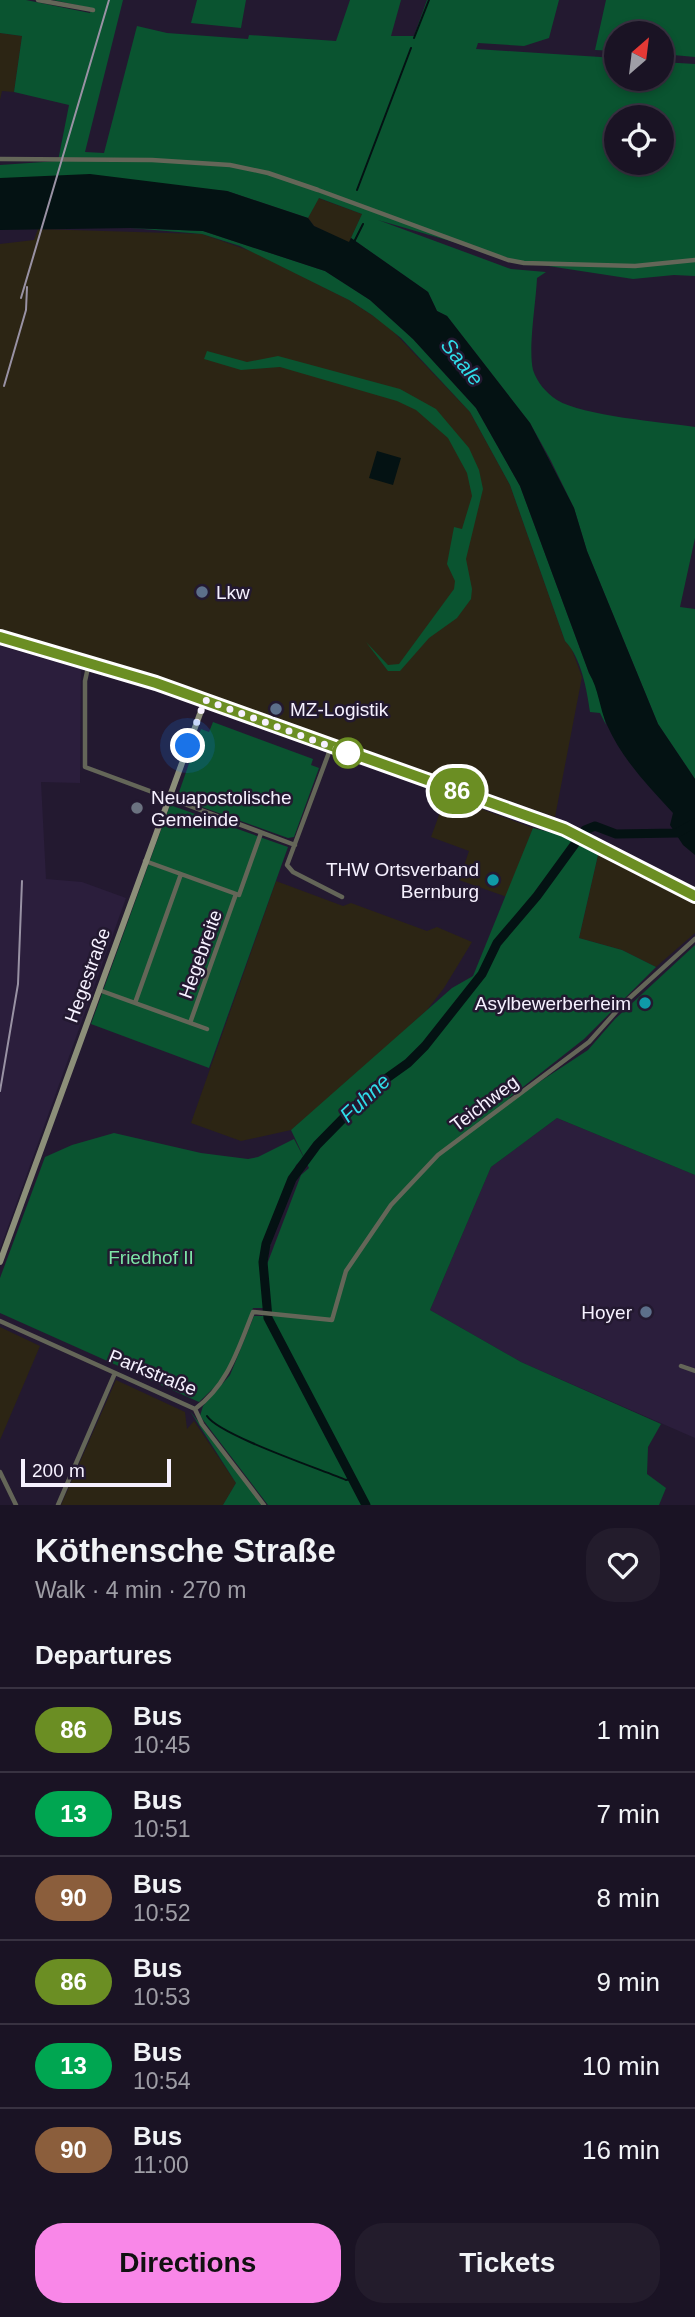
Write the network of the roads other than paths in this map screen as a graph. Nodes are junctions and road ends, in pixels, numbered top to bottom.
1 (38, 0) edge
2 (93, 10) dead end
3 (0, 159) edge
4 (695, 260) edge
5 (0, 637) edge
6 (89, 663) junction
7 (205, 700) junction
8 (331, 747) junction
9 (167, 799) junction
10 (261, 833) junction
11 (295, 845) junction
12 (145, 860) junction
13 (181, 874) junction
14 (236, 894) junction
15 (695, 896) edge
16 (342, 897) dead end
17 (695, 939) edge
18 (98, 989) junction
19 (135, 1003) junction
20 (190, 1023) junction
21 (206, 1029) dead end
22 (0, 1262) edge
23 (332, 1320) joint
24 (0, 1321) edge
25 (681, 1366) dead end
26 (695, 1371) edge
27 (115, 1373) junction
28 (195, 1409) junction
29 (0, 1472) edge
30 (16, 1505) edge
31 (58, 1505) edge
32 (264, 1505) edge

1 - 2 street
3 - 4 street
5 - 6 main road
6 - 7 main road
6 - 9 street
7 - 8 main road
7 - 9 main road, Hegestraße
8 - 11 street
8 - 15 main road
9 - 10 street
9 - 12 main road, Hegestraße
10 - 11 street
10 - 14 street, Hegebreite
11 - 16 street
12 - 13 street, Hegebreite
12 - 18 main road, Hegestraße
13 - 14 street, Hegebreite
13 - 19 street
14 - 20 street, Hegebreite
17 - 23 street, Teichweg
18 - 19 street, Hegebreite
18 - 22 main road, Hegestraße
19 - 20 street, Hegebreite
20 - 21 street, Hegebreite
23 - 28 street, Parkstraße
24 - 27 street, Parkstraße
25 - 26 street
27 - 28 street, Parkstraße
27 - 31 street
28 - 32 street
29 - 30 street

